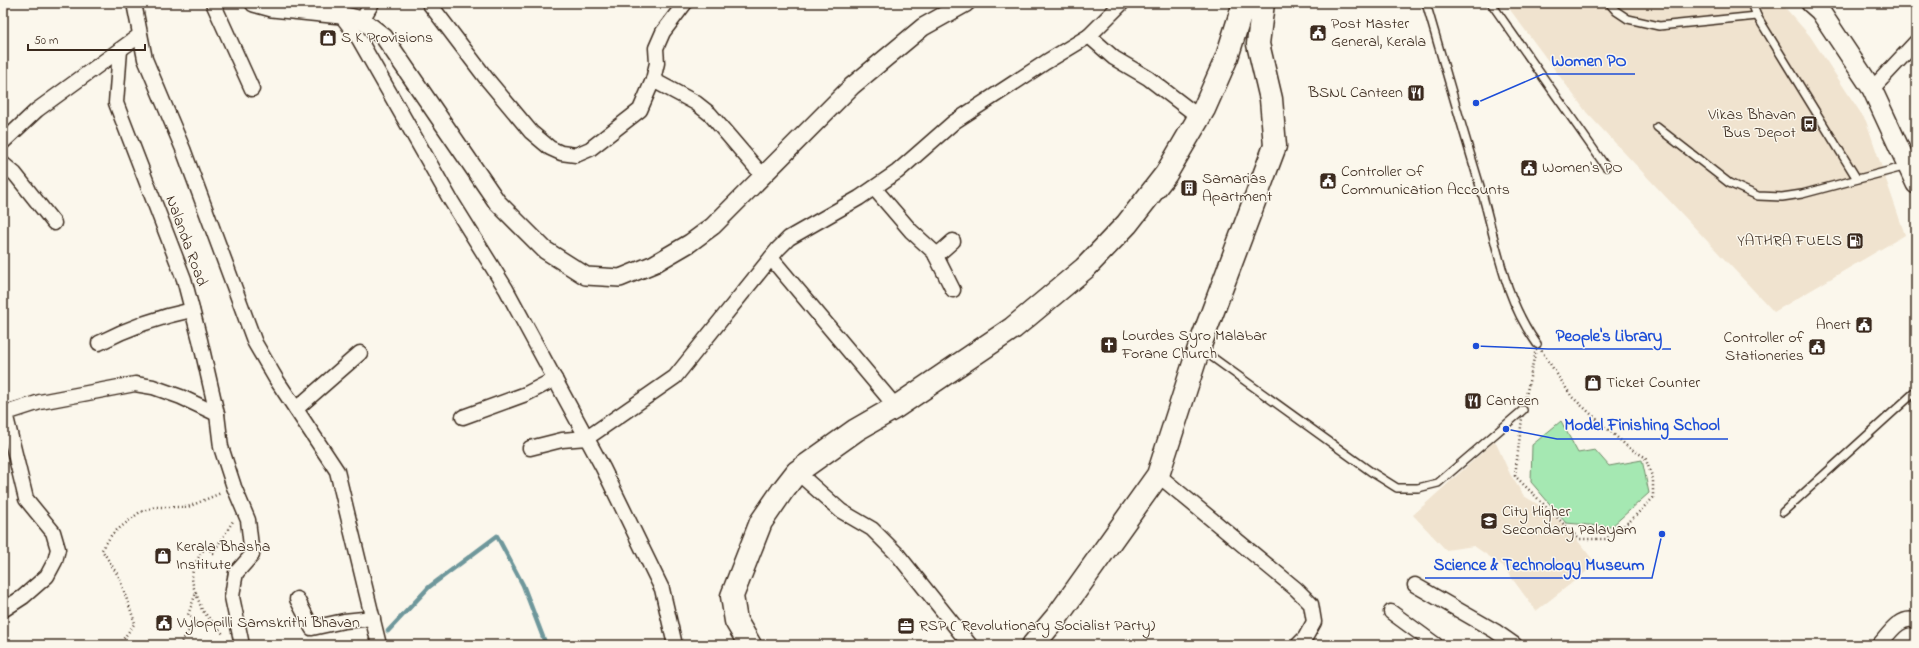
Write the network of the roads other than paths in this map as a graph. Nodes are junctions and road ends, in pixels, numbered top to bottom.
1 (134, 3) edge
2 (213, 3) edge
3 (254, 3) edge
4 (372, 3) edge
5 (429, 3) edge
6 (685, 3) edge
7 (966, 3) edge
8 (1122, 3) edge
9 (1244, 3) edge
10 (1263, 3) edge
11 (1426, 3) edge
12 (1491, 3) edge
13 (1609, 3) edge
14 (1752, 3) edge
15 (1810, 3) edge
16 (272, 6) edge
17 (341, 15) junction
18 (1757, 16) junction
19 (362, 20) junction
20 (140, 36) junction
21 (1089, 36) junction
22 (1916, 42) edge
23 (120, 50) junction
24 (653, 80) junction
25 (252, 89) dead end
26 (1872, 89) junction
27 (1199, 117) junction
28 (1657, 127) dead end
29 (3, 142) edge
30 (3, 164) edge
31 (1907, 166) junction
32 (1606, 167) dead end
33 (763, 176) junction
34 (1857, 179) junction
35 (1916, 184) edge
36 (874, 188) junction
37 (54, 222) dead end
38 (953, 241) dead end
39 (936, 256) junction
40 (771, 258) junction
41 (953, 290) dead end
42 (192, 310) junction
43 (99, 343) dead end
44 (1537, 344) road end
45 (1199, 348) junction
46 (360, 353) dead end
47 (555, 379) junction
48 (1916, 391) edge
49 (896, 407) junction
50 (296, 409) junction
51 (1523, 410) road end
52 (4, 414) edge
53 (217, 414) junction
54 (462, 416) dead end
55 (587, 438) junction
56 (530, 448) dead end
57 (798, 472) junction
58 (1158, 475) junction
59 (1783, 512) dead end
60 (1415, 585) dead end
61 (297, 599) dead end
62 (3, 610) edge
63 (1391, 612) dead end
64 (373, 618) junction
65 (1916, 621) edge
66 (1305, 643) edge
67 (242, 645) edge
68 (379, 645) edge
69 (674, 645) edge
70 (750, 645) edge
71 (970, 645) edge
72 (1033, 645) edge
73 (1436, 645) edge
74 (1515, 645) edge
75 (1879, 645) edge

1 - 20 street
2 - 25 street
3 - 16 street
4 - 19 street
5 - 24 street
6 - 24 street
7 - 33 street
8 - 21 street
9 - 27 main road
10 - 45 main road
11 - 44 lane
12 - 32 lane
13 - 18 lane
14 - 18 lane
15 - 26 main road
16 - 17 street
17 - 19 street
17 - 47 street
18 - 34 lane
19 - 33 street
20 - 23 street
20 - 50 street
21 - 27 street
21 - 36 street
22 - 26 street
23 - 29 street
23 - 42 street, Nalanda Road
24 - 33 street
26 - 31 main road
27 - 49 main road
28 - 34 lane
30 - 37 street
31 - 34 lane
31 - 35 main road
36 - 39 street
36 - 40 street
38 - 39 street
39 - 41 street
40 - 49 street
40 - 55 street
42 - 43 street
42 - 53 street, Nalanda Road
45 - 51 lane
45 - 58 main road
46 - 50 street
47 - 54 street
47 - 55 street
48 - 59 lane
49 - 57 main road
50 - 64 street
52 - 53 street
52 - 62 street
53 - 67 street, Nalanda Road
55 - 56 street
55 - 69 street
57 - 70 main road
57 - 71 street
58 - 66 street
58 - 72 main road
60 - 74 street
61 - 64 street
63 - 73 street
64 - 68 street
65 - 75 street

